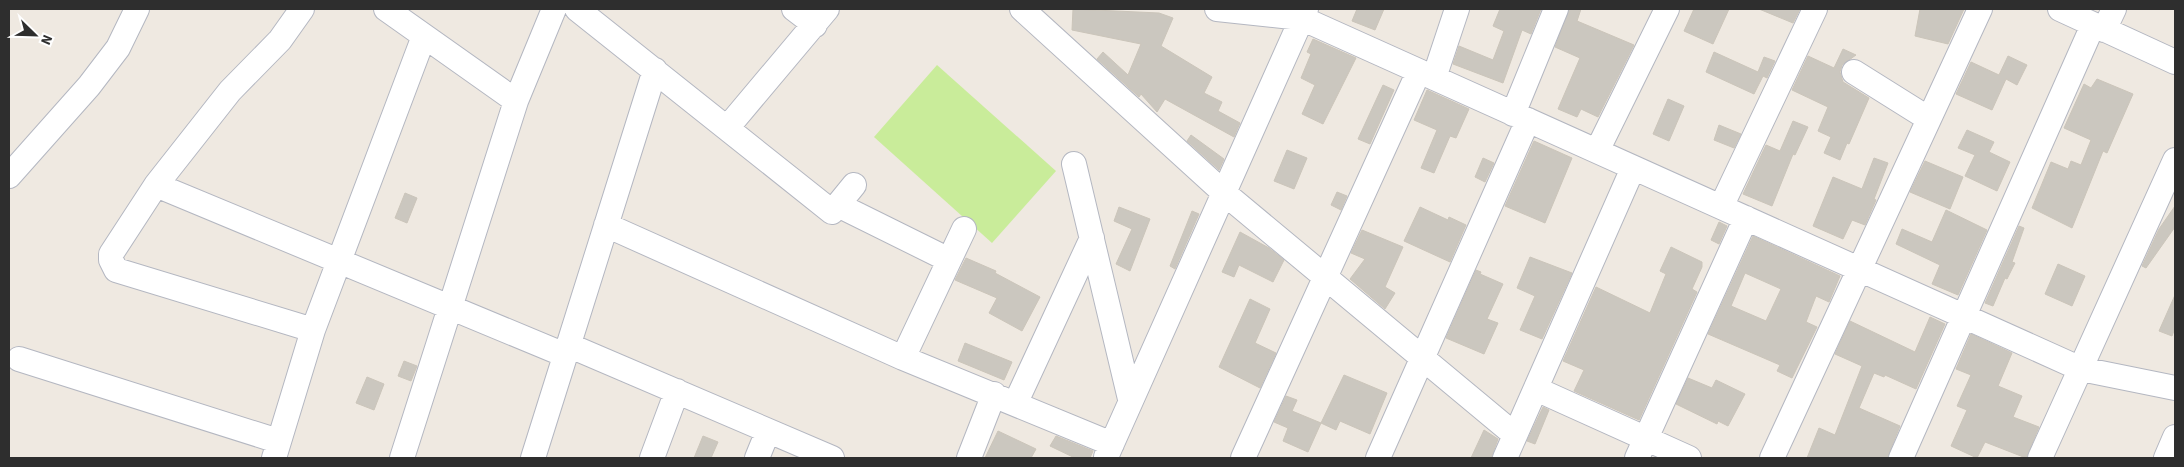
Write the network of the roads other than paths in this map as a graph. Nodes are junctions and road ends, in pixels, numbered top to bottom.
1 (137, 9) edge
2 (302, 9) edge
3 (386, 9) edge
4 (554, 9) edge
5 (576, 9) edge
6 (794, 9) edge
7 (1022, 9) edge
8 (1217, 9) edge
9 (1458, 9) edge
10 (1556, 9) edge
11 (1667, 9) edge
12 (1815, 9) edge
13 (1980, 9) edge
14 (2060, 9) edge
15 (2114, 9) edge
16 (1304, 14) edge
17 (821, 17) edge
18 (2098, 28) junction
19 (424, 36) junction
20 (2175, 62) edge
21 (654, 70) junction
22 (1854, 72) dead end
23 (1427, 75) junction
24 (516, 100) junction
25 (1521, 117) junction
26 (1929, 119) junction
27 (727, 128) junction
28 (1597, 151) junction
29 (2175, 160) edge
30 (1074, 164) dead end
31 (1633, 168) junction
32 (9, 176) edge
33 (156, 185) junction
34 (854, 185) dead end
35 (1223, 192) junction
36 (838, 205) junction
37 (1720, 207) junction
38 (1746, 218) junction
39 (606, 225) junction
40 (964, 229) dead end
41 (1092, 238) junction
42 (340, 260) junction
43 (950, 260) junction
44 (1860, 270) junction
45 (1326, 277) junction
46 (451, 306) junction
47 (1964, 316) junction
48 (313, 330) junction
49 (567, 350) junction
50 (1422, 357) junction
51 (903, 358) junction
52 (19, 359) dead end
53 (2081, 369) junction
54 (2175, 388) edge
55 (1536, 389) junction
56 (677, 391) junction
57 (994, 394) junction
58 (1130, 398) junction
59 (1016, 402) junction
60 (768, 431) junction
61 (1515, 435) junction
62 (2175, 437) edge
63 (1641, 448) edge
64 (276, 450) edge
65 (1109, 451) edge
66 (402, 458) edge
67 (533, 458) edge
68 (652, 458) edge
69 (756, 458) edge
70 (832, 458) edge
71 (969, 458) edge
72 (1243, 458) edge
73 (1378, 458) edge
74 (1505, 458) edge
75 (1689, 458) edge
76 (1772, 458) edge
77 (1901, 458) edge
78 (2040, 458) edge
79 (2166, 458) edge

1 - 32 street
2 - 33 street
3 - 19 street
4 - 24 street
5 - 21 street
6 - 17 street
7 - 35 street
8 - 16 street
9 - 23 street
10 - 25 street
11 - 28 street
12 - 37 street
13 - 26 street
14 - 18 street
15 - 18 street
16 - 23 street
16 - 35 street
17 - 27 street
18 - 20 street
18 - 47 street
19 - 24 street
19 - 42 street
21 - 27 street
21 - 39 street
22 - 26 street
23 - 25 street
23 - 45 street
24 - 46 street
25 - 28 street
25 - 50 street
26 - 44 street
27 - 36 street
28 - 31 street
29 - 53 street
30 - 41 street
31 - 37 street
31 - 55 street
33 - 42 street
33 - 48 street
34 - 36 street
35 - 45 street
35 - 58 street
36 - 43 street
37 - 38 street
38 - 44 street
38 - 63 street
39 - 49 street
39 - 51 street
40 - 43 street
41 - 58 street
41 - 59 street
42 - 46 street
42 - 48 street
43 - 51 street
44 - 47 street
44 - 76 street
45 - 50 street
45 - 72 street
46 - 49 street
46 - 66 street
47 - 53 street
47 - 77 street
48 - 64 street
49 - 56 street
49 - 67 street
50 - 61 street
50 - 73 street
51 - 57 street
52 - 64 street
53 - 54 street
53 - 78 street
55 - 61 street
55 - 63 street
56 - 60 street
56 - 68 street
57 - 59 street
57 - 71 street
58 - 65 street
59 - 65 street
60 - 69 street
60 - 70 street
61 - 74 street
62 - 79 street
63 - 75 street

